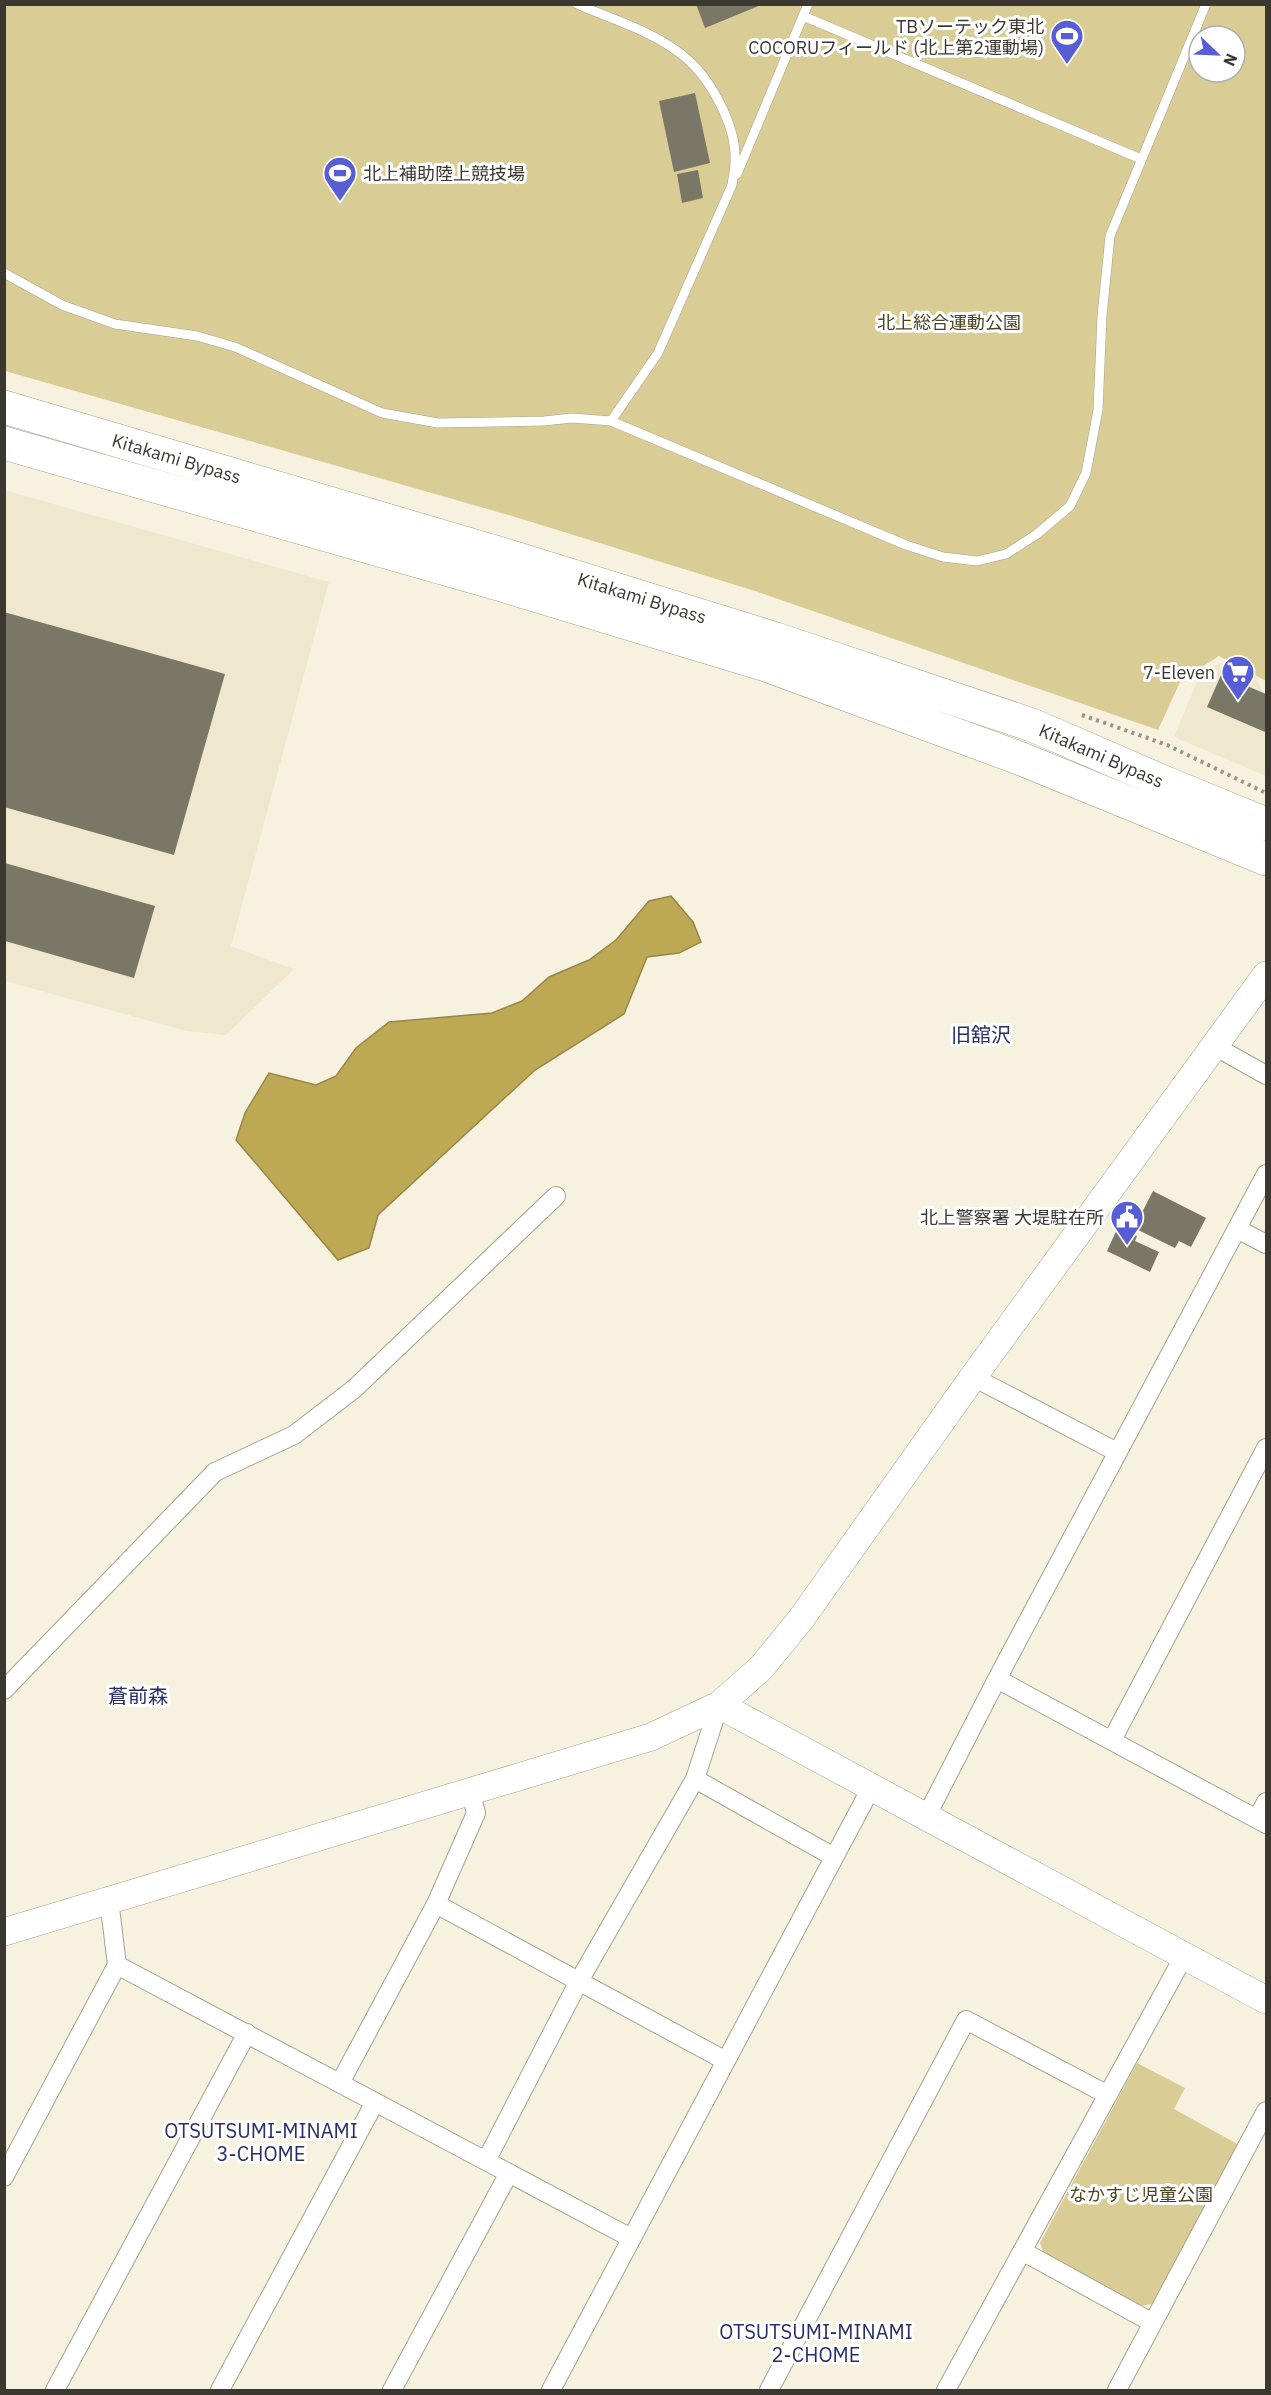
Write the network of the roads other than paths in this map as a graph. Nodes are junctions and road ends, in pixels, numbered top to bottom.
1 (577, 4) edge
2 (808, 4) edge
3 (1206, 4) edge
4 (803, 16) junction
5 (1141, 159) junction
6 (732, 185) junction
7 (4, 273) edge
8 (4, 407) edge
9 (611, 422) junction
10 (4, 443) edge
11 (1266, 824) edge
12 (1266, 859) edge
13 (1266, 975) edge
14 (1216, 1047) junction
15 (1266, 1075) edge
16 (1266, 1174) edge
17 (556, 1196) dead end
18 (1237, 1229) junction
19 (1266, 1244) edge
20 (973, 1377) junction
21 (1266, 1448) edge
22 (1117, 1452) junction
23 (997, 1678) junction
24 (4, 1690) edge
25 (719, 1706) junction
26 (1112, 1740) junction
27 (694, 1779) junction
28 (871, 1788) junction
29 (470, 1791) junction
30 (1266, 1802) edge
31 (926, 1817) junction
32 (1262, 1822) edge
33 (834, 1857) junction
34 (109, 1900) junction
35 (436, 1904) junction
36 (4, 1932) edge
37 (1184, 1956) junction
38 (117, 1965) junction
39 (579, 1982) junction
40 (1266, 2000) edge
41 (247, 2033) junction
42 (726, 2061) junction
43 (340, 2083) junction
44 (1108, 2095) junction
45 (375, 2102) junction
46 (1266, 2111) edge
47 (486, 2161) junction
48 (509, 2173) junction
49 (4, 2177) edge
50 (631, 2238) junction
51 (1022, 2251) junction
52 (1154, 2323) junction
53 (55, 2391) edge
54 (220, 2391) edge
55 (392, 2391) edge
56 (551, 2391) edge
57 (769, 2391) edge
58 (946, 2391) edge
59 (1117, 2391) edge

1 - 6 lane
2 - 4 lane
3 - 5 lane
4 - 5 lane
4 - 6 lane
5 - 9 lane
6 - 9 lane
7 - 9 lane
8 - 11 highway, Kitakami Bypass
10 - 12 highway, Kitakami Bypass
13 - 14 street
14 - 15 street
14 - 20 street
16 - 18 street
17 - 24 street
18 - 19 street
18 - 22 street
20 - 22 street
20 - 25 street
21 - 26 street
22 - 23 street
23 - 26 street
23 - 31 street
25 - 27 street
25 - 28 street
25 - 29 street
26 - 32 street
27 - 33 street
27 - 39 street
28 - 31 street
28 - 33 street
29 - 34 street
29 - 35 street
30 - 32 street
31 - 37 street
33 - 42 street
34 - 36 street
34 - 38 street
35 - 39 street
35 - 43 street
37 - 40 street
37 - 44 street
38 - 41 street
38 - 49 street
39 - 42 street
39 - 47 street
41 - 43 street
41 - 53 street
42 - 50 street
43 - 45 street
44 - 51 street
44 - 57 street
45 - 47 street
45 - 54 street
46 - 52 street
47 - 48 street
48 - 50 street
48 - 55 street
50 - 56 street
51 - 52 street
51 - 58 street
52 - 59 street

